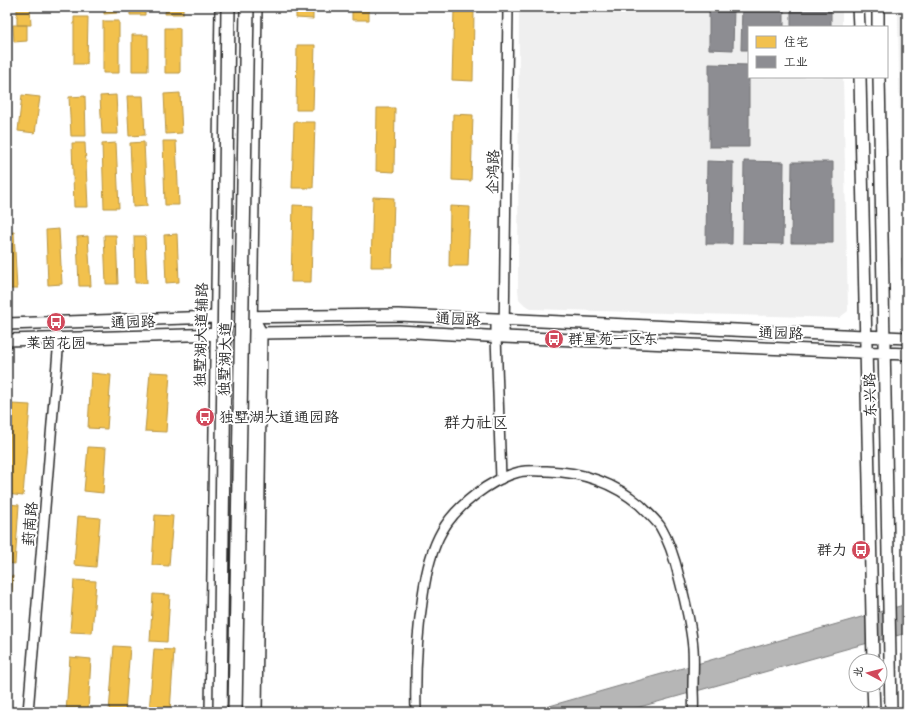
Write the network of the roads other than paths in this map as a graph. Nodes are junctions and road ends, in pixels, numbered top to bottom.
1 (221, 7) edge
2 (228, 7) edge
3 (247, 7) edge
4 (256, 7) edge
5 (508, 7) edge
6 (858, 7) edge
7 (878, 7) edge
8 (859, 26) edge
9 (878, 26) edge
10 (860, 78) edge
11 (879, 78) edge
12 (251, 316) junction
13 (216, 317) junction
14 (236, 317) junction
15 (500, 319) junction
16 (7, 324) edge
17 (255, 333) junction
18 (216, 334) junction
19 (236, 334) junction
20 (500, 336) junction
21 (866, 336) junction
22 (884, 337) junction
23 (907, 338) edge
24 (59, 339) junction
25 (7, 340) edge
26 (866, 351) junction
27 (884, 353) junction
28 (907, 354) edge
29 (249, 469) junction
30 (501, 479) junction
31 (258, 492) junction
32 (249, 516) junction
33 (872, 653) edge
34 (873, 693) edge
35 (28, 712) edge
36 (211, 712) edge
37 (220, 712) edge
38 (235, 712) edge
39 (247, 712) edge
40 (255, 712) edge
41 (416, 712) edge
42 (693, 712) edge
43 (874, 712) edge
44 (891, 712) edge

1 - 13 main road, 独墅湖大道辅路
2 - 37 highway, 独墅湖大道, bridge
3 - 38 highway, 独墅湖大道, bridge
4 - 12 main road
5 - 15 street, 企鸿路
6 - 8 main road
7 - 9 main road
10 - 21 main road, 东兴路
11 - 22 main road, 东兴路
12 - 14 main road, 通园路
12 - 15 main road, 通园路
12 - 17 highway
13 - 14 main road, 通园路
13 - 16 main road, 通园路
13 - 18 main road, 独墅湖大道辅路
14 - 19 main road
15 - 20 street, 企鸿路
15 - 21 main road, 通园路
17 - 19 main road, 通园路
17 - 20 main road, 通园路
17 - 29 main road
17 - 31 highway
18 - 19 main road, 通园路
18 - 24 main road, 通园路
18 - 36 main road, 独墅湖大道辅路
19 - 32 main road
20 - 26 main road, 通园路
20 - 30 street, 企鸿路
21 - 22 main road, 通园路
21 - 26 main road, 东兴路
22 - 23 main road, 通园路
22 - 27 main road, 东兴路
24 - 25 main road, 通园路
24 - 35 street, 葑南路
26 - 27 main road, 通园路
26 - 33 main road, 东兴路
27 - 28 main road, 通园路
27 - 44 main road, 东兴路
29 - 31 highway
29 - 32 main road
30 - 41 street
30 - 42 street
31 - 40 highway
32 - 39 main road
34 - 43 main road

